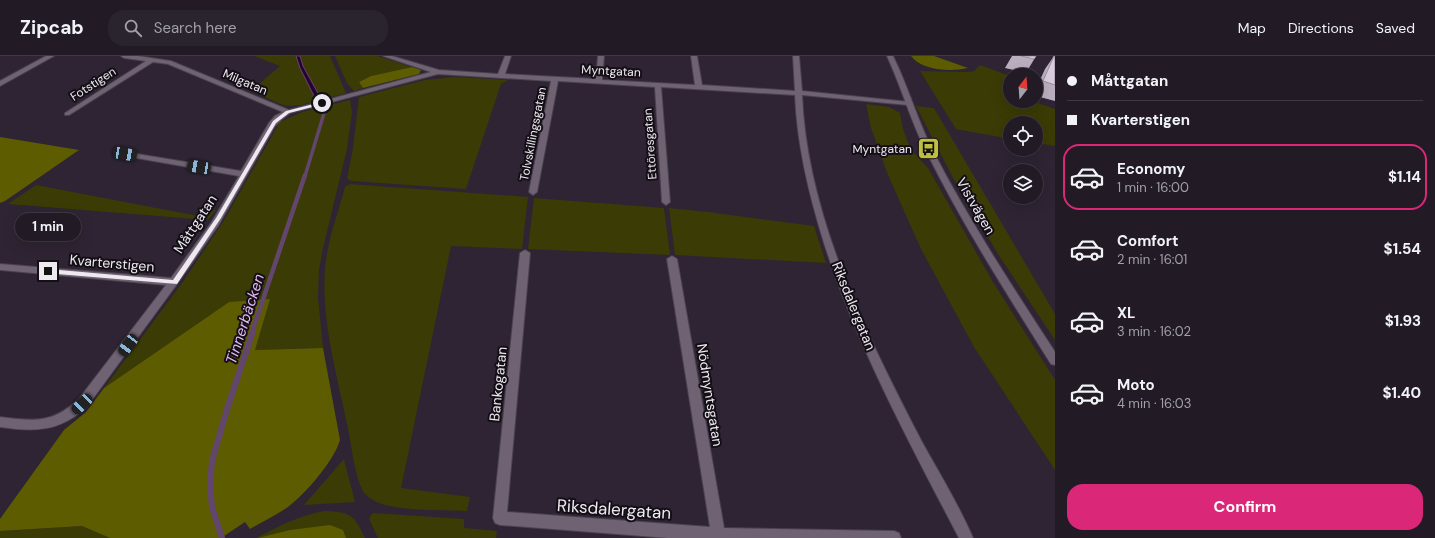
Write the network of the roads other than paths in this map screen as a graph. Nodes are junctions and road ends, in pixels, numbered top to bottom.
1 (51, 56) edge
2 (124, 56) edge
3 (386, 56) edge
4 (414, 56) edge
5 (508, 56) edge
6 (601, 56) edge
7 (694, 56) edge
8 (796, 56) edge
9 (890, 56) edge
10 (152, 60) junction
11 (409, 63) junction
12 (438, 72) junction
13 (501, 76) junction
14 (555, 79) junction
15 (599, 81) junction
16 (0, 84) edge
17 (658, 85) junction
18 (699, 87) junction
19 (799, 93) junction
20 (908, 102) junction
21 (288, 112) junction
22 (67, 114) dead end
23 (125, 154) dead end
24 (243, 174) junction
25 (533, 192) dead end
26 (666, 202) dead end
27 (525, 253) dead end
28 (672, 259) dead end
29 (0, 267) edge
30 (174, 282) junction
31 (1055, 361) edge
32 (0, 422) edge
33 (500, 518) joint
34 (718, 535) junction
35 (894, 538) edge
36 (966, 538) edge

1 - 16 street
2 - 10 street, Milgatan
3 - 11 street, Myntgatan
4 - 11 street
5 - 13 street
6 - 15 street
7 - 18 street
8 - 19 street, Riksdalergatan
9 - 20 street, Vistvägen
10 - 21 street, Milgatan
10 - 22 street, Fotstigen
11 - 12 street, Myntgatan
12 - 13 street, Myntgatan
12 - 21 street, Måttgatan
13 - 14 street, Myntgatan
14 - 15 street, Myntgatan
14 - 25 street, Tolvskillingsgatan
15 - 17 street, Myntgatan
17 - 18 street, Myntgatan
17 - 26 street, Ettöresgatan
18 - 19 street, Myntgatan
19 - 20 street, Myntgatan
19 - 36 street, Riksdalergatan
20 - 31 street, Vistvägen
21 - 24 street, Måttgatan
23 - 24 street
24 - 30 street, Måttgatan
27 - 33 street, Bankogatan
28 - 34 street, Nödmyntsgatan
29 - 30 street, Kvarterstigen
30 - 32 street, Måttgatan
33 - 34 street, Riksdalergatan
34 - 35 street, Riksdalergatan

